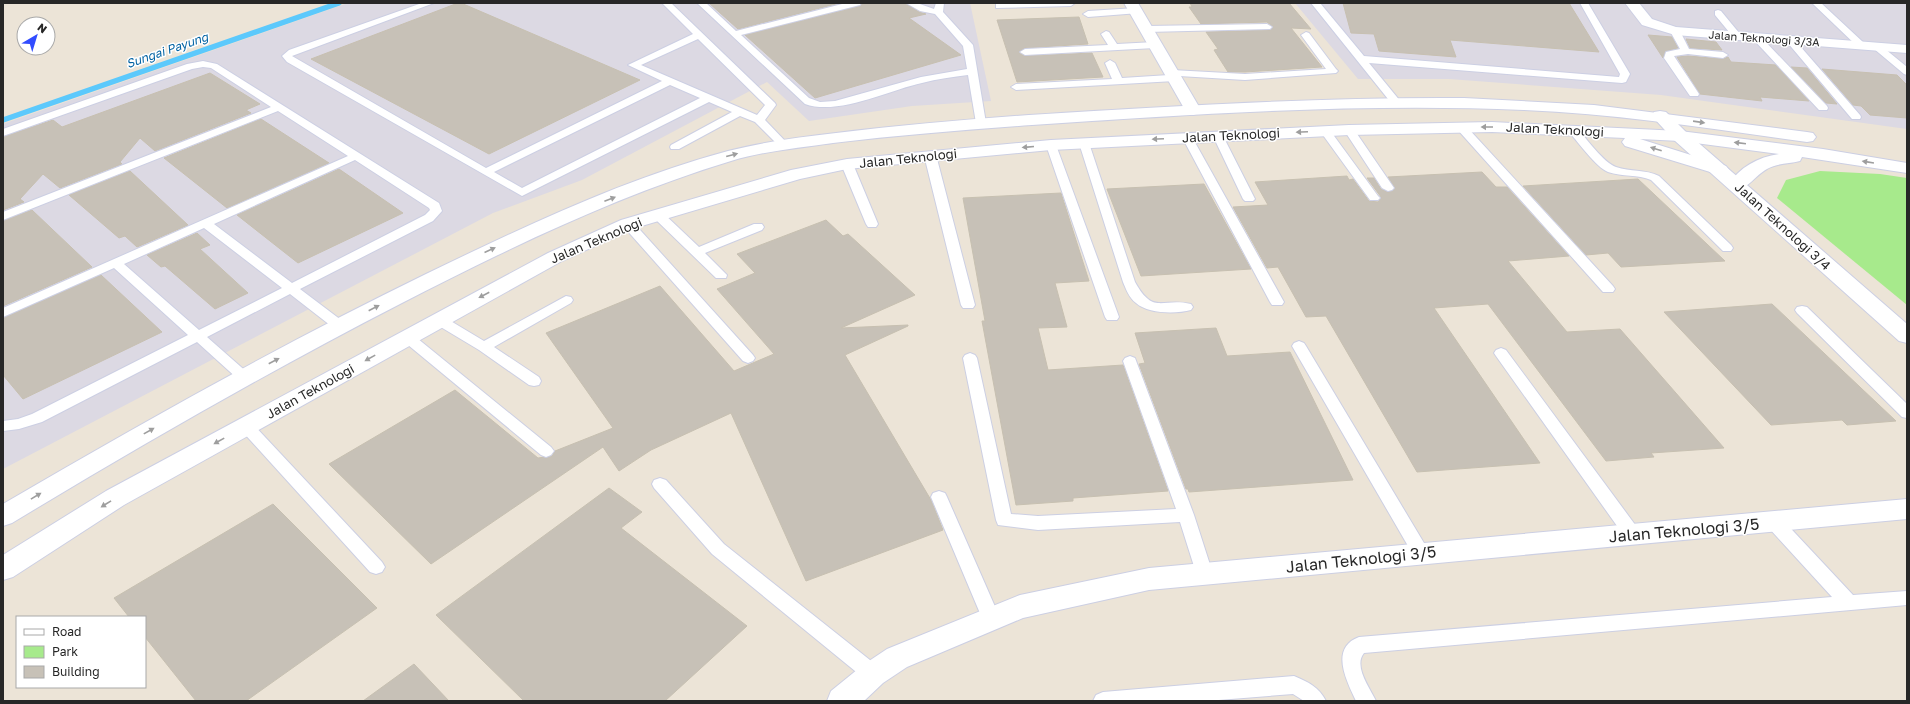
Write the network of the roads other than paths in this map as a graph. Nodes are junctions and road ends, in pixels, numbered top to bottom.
1 (430, 3) edge
2 (666, 3) edge
3 (701, 3) edge
4 (857, 3) edge
5 (910, 3) edge
6 (1071, 3) edge
7 (1315, 3) edge
8 (1584, 3) edge
9 (1632, 3) edge
10 (1816, 3) edge
11 (999, 6) dead end
12 (1134, 7) edge
13 (939, 8) edge
14 (1718, 13) dead end
15 (1088, 14) dead end
16 (1267, 27) dead end
17 (1146, 29) junction
18 (1675, 31) junction
19 (735, 34) junction
20 (1106, 34) dead end
21 (699, 35) junction
22 (1306, 35) dead end
23 (1737, 36) junction
24 (1756, 37) junction
25 (1790, 40) junction
26 (1155, 45) junction
27 (1861, 45) junction
28 (1876, 46) junction
29 (1114, 47) junction
30 (1907, 49) edge
31 (1025, 52) dead end
32 (1686, 52) junction
33 (1723, 55) dead end
34 (1360, 59) junction
35 (1110, 63) dead end
36 (972, 71) junction
37 (1907, 72) edge
38 (1173, 75) junction
39 (670, 81) junction
40 (1118, 82) junction
41 (1016, 87) dead end
42 (1694, 94) dead end
43 (708, 98) junction
44 (1396, 102) junction
45 (279, 107) junction
46 (1823, 108) dead end
47 (1193, 110) junction
48 (740, 112) junction
49 (1660, 116) junction
50 (1856, 117) dead end
51 (759, 120) junction
52 (981, 123) junction
53 (1461, 127) junction
54 (1349, 130) junction
55 (1577, 130) junction
56 (1325, 131) junction
57 (3, 133) edge
58 (1218, 136) junction
59 (1680, 136) junction
60 (1187, 137) junction
61 (1084, 143) junction
62 (1051, 144) junction
63 (784, 145) junction
64 (675, 147) dead end
65 (1907, 153) edge
66 (1823, 154) junction
67 (930, 155) junction
68 (356, 156) junction
69 (847, 164) junction
70 (1907, 168) edge
71 (1720, 170) junction
72 (486, 172) junction
73 (1737, 185) junction
74 (1388, 188) dead end
75 (1374, 198) dead end
76 (1249, 199) dead end
77 (658, 215) junction
78 (3, 216) edge
79 (205, 223) junction
80 (628, 224) junction
81 (872, 224) dead end
82 (758, 227) dead end
83 (1727, 248) dead end
84 (697, 252) junction
85 (116, 263) junction
86 (721, 275) dead end
87 (291, 288) junction
88 (1608, 289) dead end
89 (566, 300) dead end
90 (1277, 302) dead end
91 (968, 305) dead end
92 (1186, 307) dead end
93 (1802, 310) dead end
94 (3, 314) edge
95 (1112, 317) dead end
96 (439, 320) junction
97 (340, 326) junction
98 (198, 336) junction
99 (1907, 336) edge
100 (407, 337) junction
101 (1299, 346) dead end
102 (484, 347) junction
103 (1501, 353) dead end
104 (748, 358) dead end
105 (970, 358) dead end
106 (1130, 361) dead end
107 (244, 377) junction
108 (534, 381) dead end
109 (1907, 413) edge
110 (3, 426) edge
111 (246, 426) junction
112 (546, 451) dead end
113 (660, 484) dead end
114 (939, 497) dead end
115 (1907, 509) edge
116 (1186, 515) junction
117 (3, 516) edge
118 (1774, 522) junction
119 (1633, 535) junction
120 (1421, 553) junction
121 (376, 567) dead end
122 (3, 569) edge
123 (1204, 574) junction
124 (1907, 598) edge
125 (1850, 604) junction
126 (991, 618) junction
127 (873, 674) junction
128 (842, 701) edge
129 (1103, 701) edge
130 (1316, 701) edge
131 (1366, 701) edge

1 - 72 lane
2 - 21 lane
3 - 19 lane
4 - 19 lane
5 - 13 lane
6 - 11 lane
7 - 34 lane
8 - 34 lane
9 - 18 street, Jalan Teknologi 3/3A
10 - 27 lane
12 - 15 lane
12 - 17 street
13 - 36 lane
14 - 23 lane
16 - 17 lane
17 - 26 street
18 - 23 street, Jalan Teknologi 3/3A
18 - 32 lane
19 - 36 lane
20 - 29 lane
21 - 39 lane
21 - 51 lane
22 - 38 lane
23 - 24 street, Jalan Teknologi 3/3A
24 - 25 street, Jalan Teknologi 3/3A
24 - 46 lane
25 - 27 street, Jalan Teknologi 3/3A
25 - 50 lane
26 - 29 lane
26 - 38 street
27 - 28 street, Jalan Teknologi 3/3A
28 - 30 street, Jalan Teknologi 3/3A
28 - 37 lane
29 - 31 lane
32 - 33 lane
32 - 42 lane
34 - 44 lane
35 - 40 lane
36 - 52 lane
38 - 40 lane
38 - 47 street
39 - 43 lane
39 - 72 lane
40 - 41 lane
43 - 48 lane
43 - 72 lane
44 - 47 street, Jalan Teknologi
44 - 49 street, Jalan Teknologi
45 - 57 lane
45 - 68 lane
45 - 78 lane
47 - 52 street, Jalan Teknologi
48 - 51 lane
48 - 64 lane
49 - 59 street, Jalan Teknologi 3/4
49 -> 65 street, Jalan Teknologi
51 - 63 lane
52 - 63 street, Jalan Teknologi
53 - 54 street, Jalan Teknologi
55 -> 53 street, Jalan Teknologi
53 - 88 lane
54 - 56 street, Jalan Teknologi
54 - 74 lane
55 - 59 street, Jalan Teknologi
71 -> 55 street
55 - 83 lane
56 -> 58 street, Jalan Teknologi
56 - 75 lane
58 - 60 street, Jalan Teknologi
58 - 76 lane
66 -> 59 street, Jalan Teknologi
59 - 71 street, Jalan Teknologi 3/4
60 -> 61 street, Jalan Teknologi
60 - 90 lane
61 - 62 street, Jalan Teknologi
61 - 92 lane
62 -> 67 street, Jalan Teknologi
62 - 95 lane
97 -> 63 street, Jalan Teknologi
70 -> 66 street, Jalan Teknologi
66 - 73 street
67 - 69 street, Jalan Teknologi
67 - 91 lane
68 - 79 lane
68 - 87 lane
69 - 77 street, Jalan Teknologi
69 - 81 lane
71 - 73 street, Jalan Teknologi 3/4
73 - 99 street, Jalan Teknologi 3/4
77 - 80 street, Jalan Teknologi
77 - 84 lane
79 - 85 lane
79 - 87 lane
80 -> 96 street, Jalan Teknologi
80 - 104 lane
82 - 84 lane
84 - 86 lane
85 - 94 lane
85 - 98 lane
87 - 97 lane
87 - 98 lane
89 - 102 lane
93 - 109 lane
96 - 100 street, Jalan Teknologi
96 - 102 lane
107 -> 97 street, Jalan Teknologi
98 - 107 lane
98 - 110 lane
100 -> 111 street, Jalan Teknologi
100 - 112 lane
101 - 120 lane
102 - 108 lane
103 - 119 lane
105 - 116 lane
106 - 116 lane
117 -> 107 street, Jalan Teknologi
111 - 121 lane
111 -> 122 street, Jalan Teknologi
113 - 127 lane
114 - 126 lane
115 - 118 street, Jalan Teknologi 3/5
116 - 123 lane
118 - 119 street, Jalan Teknologi 3/5
118 - 125 lane
119 - 120 street, Jalan Teknologi 3/5
120 - 123 street, Jalan Teknologi 3/5
123 - 126 street, Jalan Teknologi 3/5
124 - 125 lane
125 - 131 lane
126 - 127 street, Jalan Teknologi 3/5
127 - 128 street, Jalan Teknologi 3/5
129 - 130 lane

